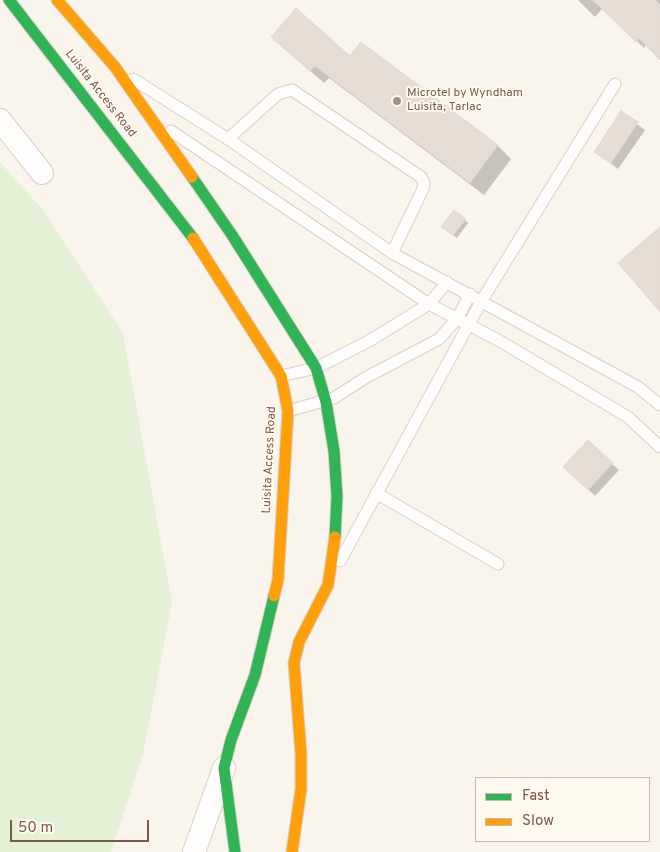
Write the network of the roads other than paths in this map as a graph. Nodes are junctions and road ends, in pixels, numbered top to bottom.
1 (8, 0) edge
2 (57, 0) edge
3 (115, 67) junction
4 (615, 84) dead end
5 (151, 118) junction
6 (0, 120) edge
7 (228, 139) junction
8 (42, 174) dead end
9 (392, 252) junction
10 (447, 282) junction
11 (470, 294) junction
12 (482, 300) junction
13 (429, 304) junction
14 (457, 319) junction
15 (470, 326) junction
16 (316, 368) junction
17 (281, 376) junction
18 (326, 402) junction
19 (660, 405) edge
20 (288, 411) junction
21 (660, 447) edge
22 (376, 493) junction
23 (498, 564) dead end
24 (328, 585) junction
25 (224, 768) junction
26 (194, 852) edge
27 (235, 852) edge
28 (292, 852) edge

1 - 17 main road, Luisita Access Road
2 - 3 main road, Luisita Access Road
3 - 5 main road, Luisita Access Road
3 - 7 lane
4 - 12 lane
5 - 13 lane
5 - 16 main road, Luisita Access Road
6 - 8 street
7 - 9 lane
7 - 9 lane
9 - 10 lane
10 - 11 lane
10 - 13 lane
11 - 12 lane
11 - 14 lane
12 - 15 lane
12 - 19 lane
13 - 14 lane
13 - 16 lane
14 - 15 lane
14 - 18 lane
15 - 21 lane
15 - 22 lane
16 - 17 lane
16 - 18 main road, Luisita Access Road
17 - 20 main road, Luisita Access Road
18 - 20 lane
18 - 24 main road, Luisita Access Road
20 - 25 main road, Luisita Access Road
22 - 23 lane
22 - 24 lane
24 - 28 main road, Luisita Access Road
25 - 26 street
25 - 27 main road, Luisita Access Road

